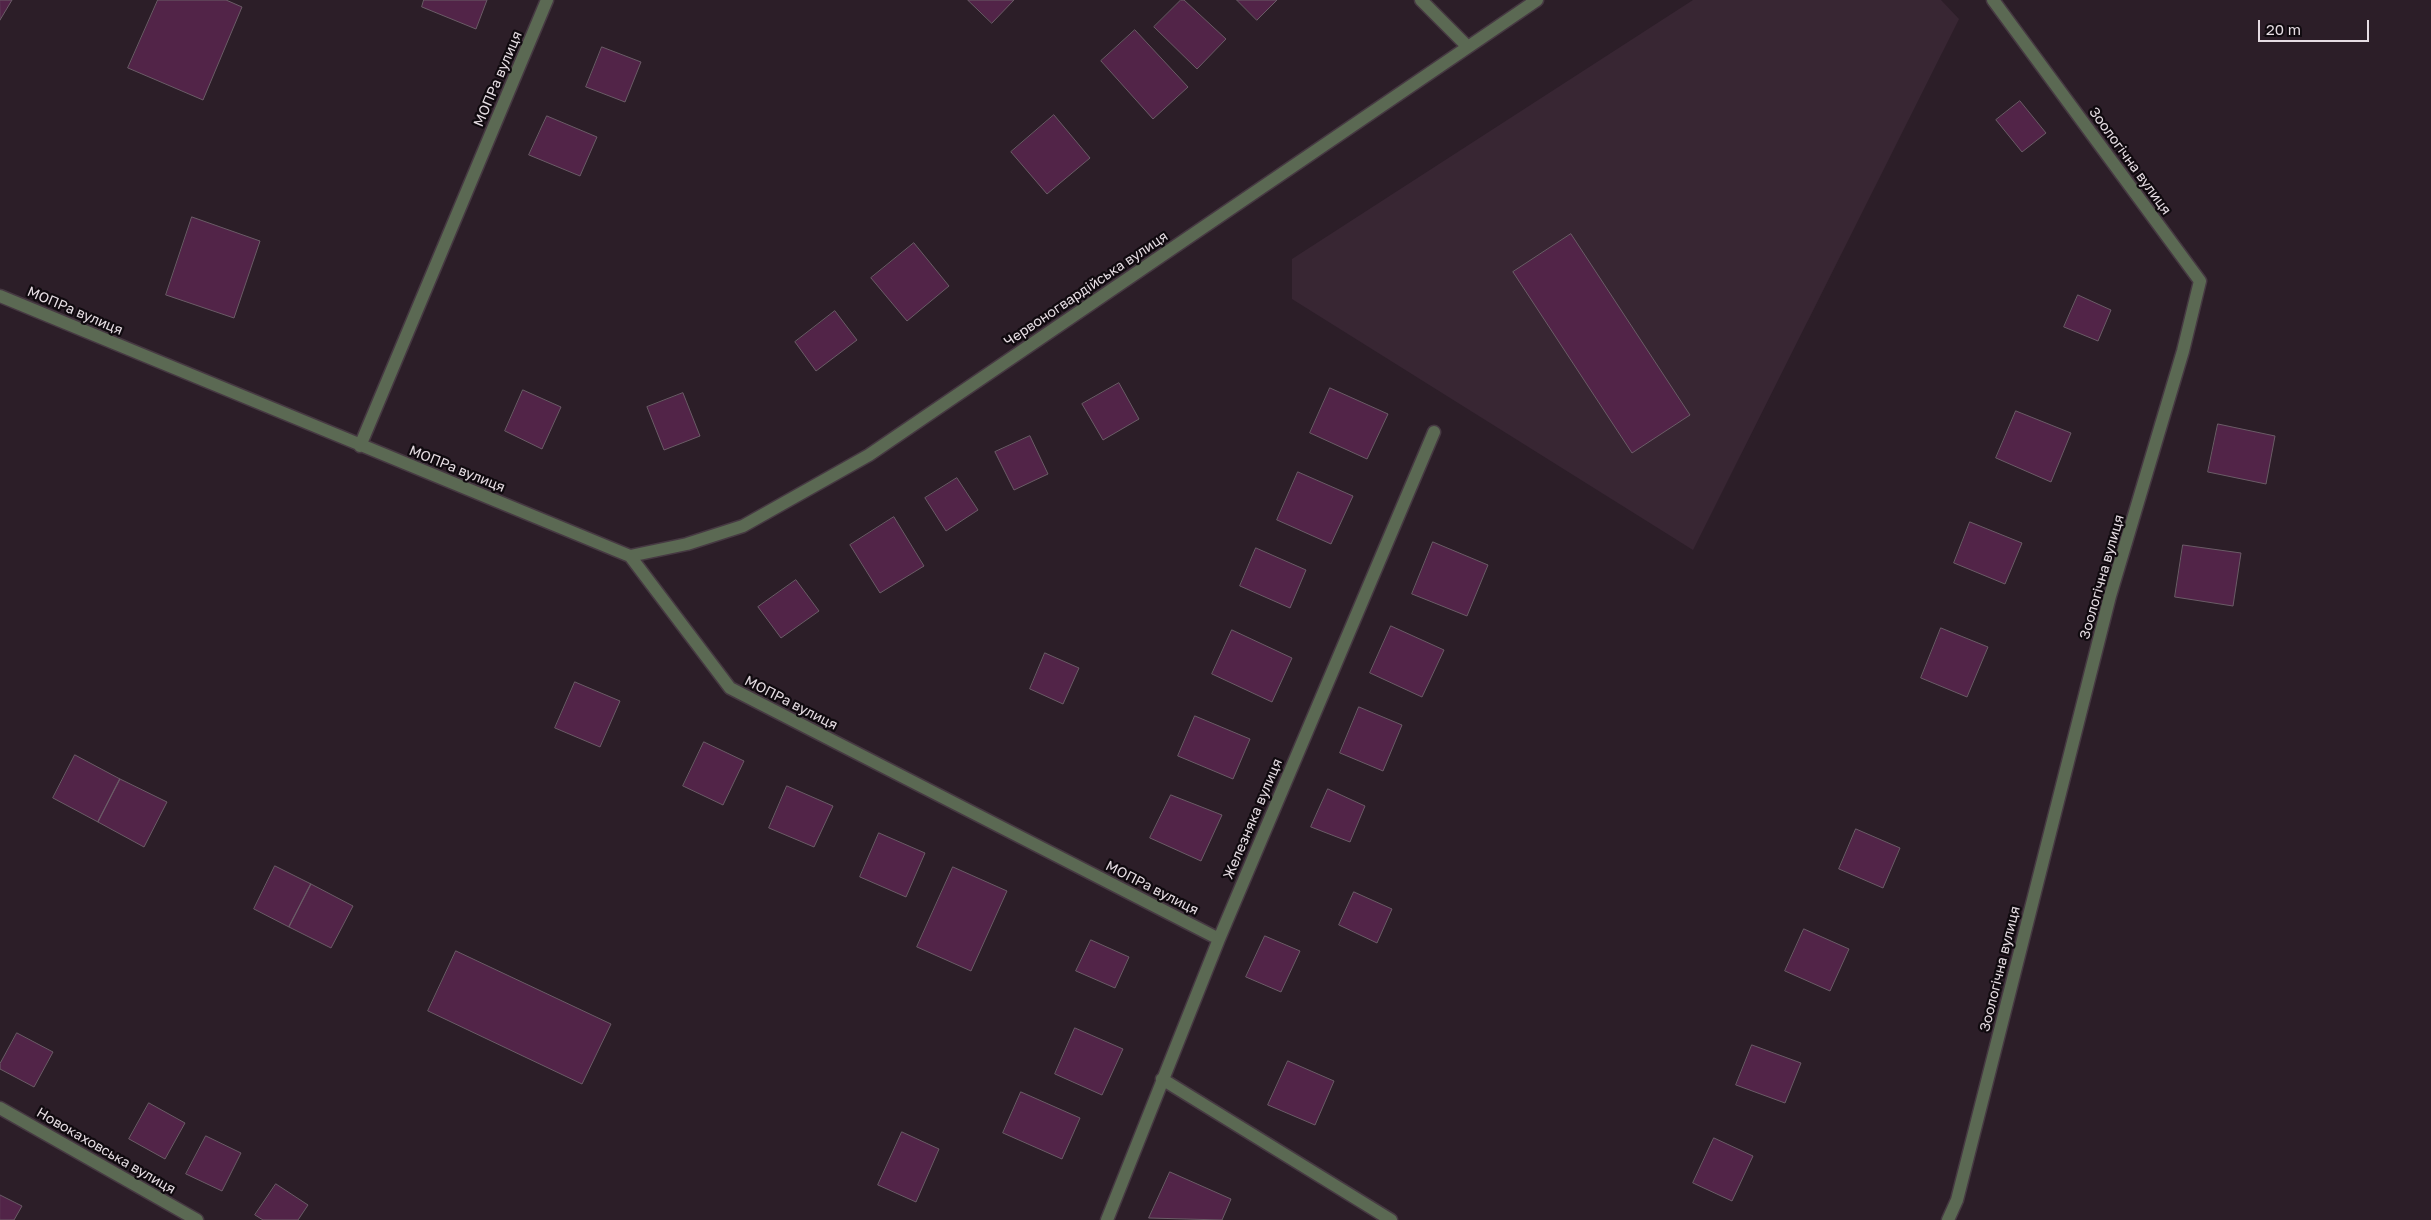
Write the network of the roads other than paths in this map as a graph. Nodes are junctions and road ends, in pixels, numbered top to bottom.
1 (547, 0) edge
2 (1421, 0) edge
3 (1537, 0) edge
4 (1993, 0) edge
5 (1467, 46) junction
6 (0, 296) edge
7 (1434, 432) dead end
8 (360, 446) junction
9 (630, 556) junction
10 (1219, 939) junction
11 (1162, 1079) junction
12 (0, 1108) edge
13 (197, 1220) edge
14 (1107, 1220) edge
15 (1391, 1220) edge
16 (1948, 1220) edge

1 - 8 street, МОПРа вулиця
2 - 5 street
3 - 5 street, Червоногвардійська вулиця
4 - 16 street, Зоологічна вулиця
5 - 9 street, Червоногвардійська вулиця
6 - 8 street, МОПРа вулиця
7 - 10 street, Железняка вулиця
8 - 9 street, МОПРа вулиця
9 - 10 street, МОПРа вулиця
10 - 11 street, Железняка вулиця
11 - 14 street, Железняка вулиця
11 - 15 street
12 - 13 street, Новокаховська вулиця

